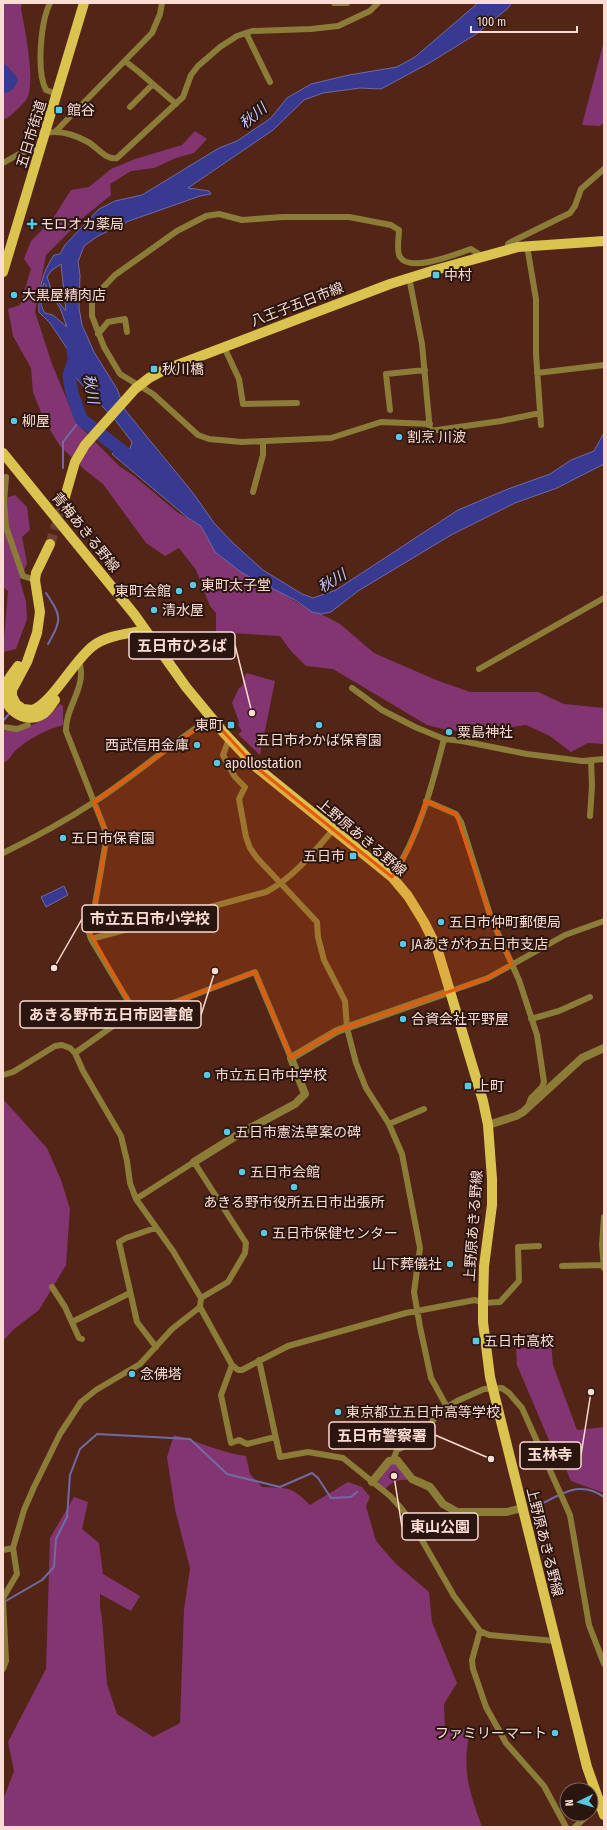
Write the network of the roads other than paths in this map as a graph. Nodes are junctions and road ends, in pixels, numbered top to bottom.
1 (50, 3) edge
2 (84, 3) edge
3 (162, 3) edge
4 (334, 3) edge
5 (347, 3) edge
6 (378, 3) edge
7 (246, 33) junction
8 (125, 61) junction
9 (270, 82) dead end
10 (153, 84) junction
11 (57, 94) junction
12 (176, 104) junction
13 (130, 107) dead end
14 (51, 132) junction
15 (42, 145) junction
16 (3, 163) edge
17 (604, 169) edge
18 (604, 241) edge
19 (527, 246) junction
20 (508, 249) junction
21 (482, 256) junction
22 (3, 272) edge
23 (409, 277) junction
24 (127, 332) dead end
25 (98, 334) junction
26 (224, 347) junction
27 (604, 365) edge
28 (425, 370) junction
29 (537, 372) junction
30 (135, 389) junction
31 (297, 403) dead end
32 (390, 410) dead end
33 (540, 413) junction
34 (430, 424) junction
35 (541, 425) dead end
36 (263, 442) junction
37 (3, 453) edge
38 (15, 468) junction
39 (4, 478) edge
40 (253, 492) dead end
41 (65, 497) tunnel mouth
42 (50, 544) tunnel mouth
43 (35, 580) junction
44 (604, 598) edge
45 (145, 630) junction
46 (79, 661) junction
47 (479, 669) dead end
48 (7, 688) edge
49 (352, 688) dead end
50 (211, 718) junction
51 (28, 725) dead end
52 (3, 727) edge
53 (229, 738) junction
54 (444, 740) junction
55 (604, 759) edge
56 (591, 760) junction
57 (426, 801) junction
58 (94, 802) junction
59 (590, 816) dead end
60 (333, 830) junction
61 (3, 853) edge
62 (392, 877) junction
63 (281, 884) junction
64 (604, 921) edge
65 (92, 939) junction
66 (512, 964) junction
67 (451, 991) junction
68 (590, 997) dead end
69 (134, 1011) junction
70 (532, 1019) junction
71 (347, 1028) junction
72 (604, 1048) edge
73 (75, 1053) junction
74 (291, 1058) junction
75 (3, 1075) edge
76 (528, 1108) junction
77 (424, 1109) dead end
78 (388, 1124) junction
79 (488, 1125) junction
80 (194, 1162) junction
81 (136, 1199) junction
82 (604, 1217) edge
83 (155, 1228) junction
84 (539, 1246) dead end
85 (562, 1266) dead end
86 (604, 1266) edge
87 (52, 1287) dead end
88 (130, 1293) junction
89 (201, 1298) junction
90 (483, 1303) junction
91 (200, 1307) junction
92 (418, 1311) junction
93 (72, 1322) junction
94 (82, 1339) dead end
95 (156, 1347) junction
96 (259, 1360) junction
97 (232, 1366) junction
98 (492, 1388) junction
99 (447, 1407) junction
100 (275, 1437) junction
101 (393, 1460) junction
102 (372, 1482) junction
103 (522, 1508) junction
104 (13, 1548) junction
105 (3, 1550) edge
106 (3, 1598) edge
107 (3, 1601) edge
108 (480, 1631) junction
109 (555, 1641) junction
110 (604, 1664) edge
111 (3, 1668) edge
112 (600, 1804) joint
113 (604, 1815) edge
114 (566, 1827) edge

1 - 11 street
2 - 11 main road, 五日市街道
3 - 8 street
4 - 5 street
6 - 7 street
7 - 9 street
7 - 12 street
8 - 10 street
8 - 14 street
10 - 12 street
10 - 13 street
11 - 14 main road, 五日市街道
12 - 14 street
14 - 15 main road, 五日市街道
15 - 16 street
15 - 22 main road, 五日市街道
17 - 20 street
18 - 19 main road, 八王子五日市線
19 - 20 main road, 八王子五日市線
19 - 29 street
20 - 21 main road, 八王子五日市線
21 - 23 main road, 八王子五日市線
21 - 25 street
23 - 26 main road, 八王子五日市線
23 - 28 street
24 - 25 street
25 - 30 street
26 - 30 main road, 八王子五日市線
26 - 31 street
27 - 29 street
28 - 32 street
28 - 34 street
29 - 33 street
30 - 36 street
30 - 41 main road, 八王子五日市線
33 - 34 street
33 - 35 street
34 - 36 street
36 - 40 street
37 - 38 main road, 青梅あきる野線
38 - 39 street
38 - 45 main road, 青梅あきる野線
39 - 43 street
42 - 43 main road
43 - 48 main road
44 - 47 street
45 - 46 main road
45 - 50 main road, 上野原あきる野線
46 - 48 main road
46 - 58 street
49 - 54 street
50 - 53 main road, 上野原あきる野線
50 - 58 street
51 - 52 street
53 - 60 main road, 上野原あきる野線
53 - 63 street
54 - 56 street
54 - 57 street
55 - 56 street
56 - 59 street
57 - 62 street
57 - 66 street
58 - 61 street
58 - 65 street
60 - 62 main road, 上野原あきる野線
60 - 63 street
62 - 67 main road, 上野原あきる野線
63 - 65 street
63 - 71 street
64 - 66 street
65 - 69 street
66 - 67 street
66 - 70 street
67 - 71 street
67 - 79 main road, 上野原あきる野線
68 - 70 street
69 - 73 street
69 - 74 street
70 - 76 street
71 - 74 street
71 - 78 street
72 - 76 street
73 - 75 street
73 - 81 street
74 - 80 street
76 - 79 street
77 - 78 street
78 - 92 street
79 - 90 main road, 上野原あきる野線
80 - 81 street
80 - 89 street
81 - 83 street
82 - 86 street
83 - 88 street
83 - 89 street
84 - 90 street
85 - 86 street
87 - 93 street
88 - 93 street
88 - 95 street
89 - 91 street
90 - 92 street
90 - 98 main road, 上野原あきる野線
91 - 95 street
91 - 97 street
92 - 96 street
92 - 99 street
93 - 94 street
95 - 104 street
96 - 97 street
96 - 100 street
97 - 100 street
98 - 99 street
98 - 103 main road, 上野原あきる野線
98 - 110 street
99 - 101 street
100 - 102 street
101 - 102 street
101 - 103 street
102 - 108 street
103 - 109 main road, 上野原あきる野線
104 - 105 street
104 - 106 street
107 - 111 street
108 - 109 street
108 - 114 street
109 - 112 main road, 上野原あきる野線
112 - 113 main road, 上野原あきる野線

